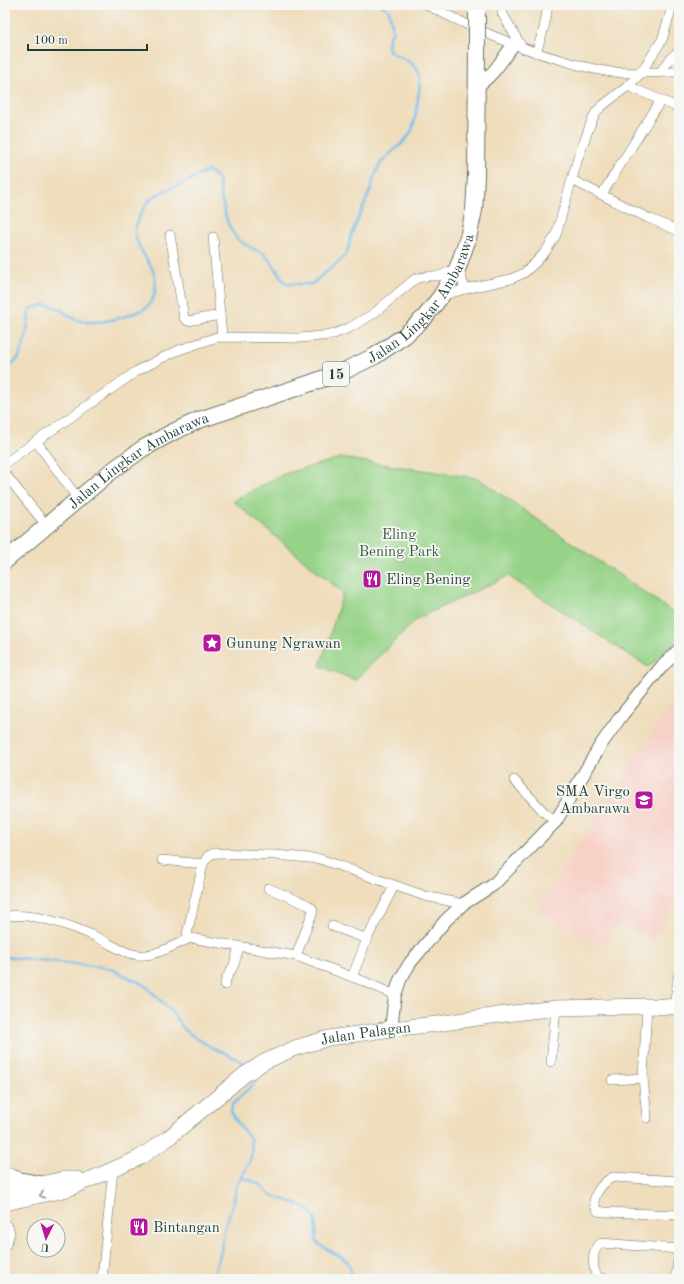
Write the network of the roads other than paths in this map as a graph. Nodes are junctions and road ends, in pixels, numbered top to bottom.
1 (427, 5) edge
2 (548, 5) edge
3 (672, 5) edge
4 (477, 9) edge
5 (502, 13) dead end
6 (518, 47) junction
7 (679, 51) edge
8 (536, 53) junction
9 (660, 72) junction
10 (679, 72) edge
11 (640, 74) junction
12 (477, 86) junction
13 (628, 86) junction
14 (661, 100) junction
15 (679, 108) edge
16 (572, 180) junction
17 (602, 194) junction
18 (678, 229) edge
19 (170, 235) dead end
20 (213, 238) dead end
21 (458, 268) junction
22 (439, 276) junction
23 (465, 289) junction
24 (441, 295) junction
25 (220, 315) junction
26 (222, 336) junction
27 (36, 441) junction
28 (5, 463) edge
29 (5, 474) edge
30 (78, 499) junction
31 (46, 525) junction
32 (5, 561) edge
33 (679, 650) edge
34 (514, 780) dead end
35 (556, 821) junction
36 (162, 860) dead end
37 (203, 864) junction
38 (394, 886) junction
39 (268, 888) dead end
40 (463, 904) junction
41 (5, 916) edge
42 (332, 926) dead end
43 (190, 938) junction
44 (367, 939) junction
45 (239, 946) junction
46 (296, 956) junction
47 (679, 973) edge
48 (352, 976) junction
49 (225, 985) dead end
50 (395, 995) junction
51 (647, 1006) junction
52 (677, 1006) edge
53 (556, 1008) junction
54 (391, 1029) junction
55 (551, 1062) dead end
56 (643, 1078) junction
57 (612, 1080) dead end
58 (647, 1118) dead end
59 (113, 1170) junction
60 (5, 1175) edge
61 (92, 1178) junction
62 (679, 1181) edge
63 (39, 1184) junction
64 (5, 1191) edge
65 (5, 1203) edge
66 (679, 1215) edge
67 (5, 1224) edge
68 (5, 1246) edge
69 (679, 1249) edge
70 (102, 1279) edge
71 (607, 1279) edge
72 (676, 1279) edge

1 - 6 street
2 - 8 street
3 - 11 street
4 - 12 highway, Jalan Lingkar Ambarawa / 15, bridge
5 - 6 street
6 - 8 street
6 - 12 street
7 - 9 street
8 - 11 street
9 - 10 street
9 - 11 street
11 - 13 street
12 - 21 highway, Jalan Lingkar Ambarawa / 15
13 - 14 street
13 - 16 street
14 - 15 street
14 - 17 street
16 - 17 street
16 - 23 street
17 - 18 street
19 - 25 street
20 - 25 street
21 - 22 street
21 - 23 street
21 - 24 highway, Jalan Lingkar Ambarawa / 15
22 - 24 street
22 - 26 street
23 - 24 street
24 - 30 highway, Jalan Lingkar Ambarawa / 15
25 - 26 street
26 - 27 street
27 - 28 street
27 - 30 street
29 - 31 street
30 - 31 highway, Jalan Lingkar Ambarawa / 15
31 - 32 highway, Jalan Lingkar Ambarawa / 15
33 - 35 street
34 - 35 street
35 - 40 street
36 - 37 street
37 - 38 street
37 - 43 street
38 - 40 street
38 - 44 street
39 - 46 street
40 - 50 street
41 - 43 street
42 - 44 street
43 - 45 street
44 - 48 street
45 - 46 street
45 - 49 street
46 - 48 street
47 - 52 street
48 - 50 street
50 - 54 street
51 - 52 main road, Jalan Palagan
51 - 53 main road, Jalan Palagan
51 - 56 street
53 - 54 main road, Jalan Palagan
53 - 55 street
54 - 59 main road, Jalan Palagan
56 - 57 street
56 - 58 street
59 - 61 main road, Jalan Palagan
59 - 70 street
60 - 63 highway
61 - 63 main road, Jalan Palagan
61 -> 65 main road, Jalan Palagan
62 - 66 street
63 - 64 main road, Jalan Palagan
67 - 68 street
69 - 71 street
69 - 72 street

